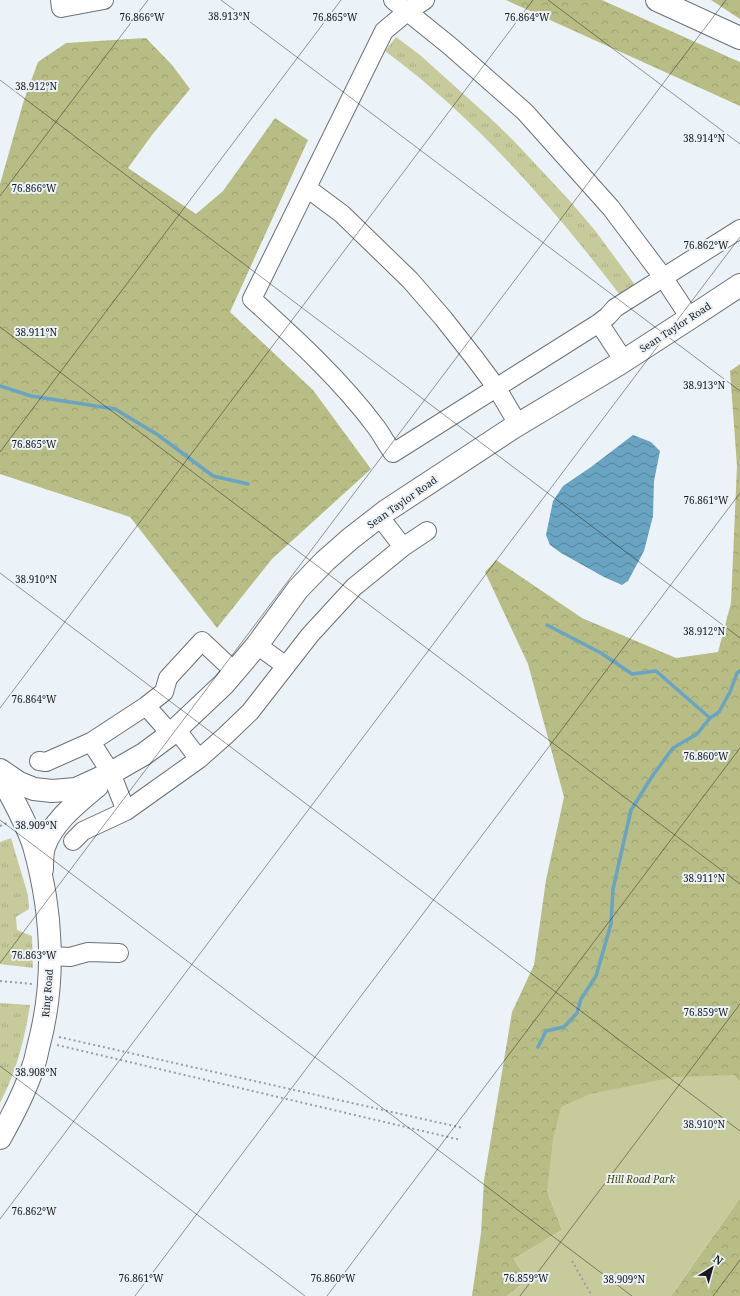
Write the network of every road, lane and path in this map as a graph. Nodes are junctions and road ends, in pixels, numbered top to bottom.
1 (60, 0) edge
2 (104, 0) edge
3 (393, 0) edge
4 (425, 0) edge
5 (656, 0) edge
6 (408, 12) junction
7 (740, 38) edge
8 (307, 188) junction
9 (740, 229) edge
10 (663, 277) junction
11 (740, 285) edge
12 (690, 318) junction
13 (599, 323) junction
14 (624, 361) junction
15 (496, 387) junction
16 (518, 424) junction
17 (379, 516) junction
18 (427, 531) dead end
19 (403, 547) junction
20 (257, 645) junction
21 (286, 666) junction
22 (235, 672) junction
23 (146, 706) junction
24 (173, 732) junction
25 (91, 742) junction
26 (199, 759) junction
27 (39, 761) dead end
28 (0, 770) edge
29 (111, 773) junction
30 (0, 775) edge
31 (126, 811) junction
32 (8, 822) dead end
33 (0, 826) edge
34 (73, 841) dead end
35 (42, 880) junction
36 (119, 953) dead end
37 (50, 956) junction
38 (0, 982) edge
39 (35, 985) dead end
40 (59, 1037) dead end
41 (57, 1045) dead end
42 (463, 1128) dead end
43 (0, 1138) edge
44 (461, 1140) dead end
45 (572, 1261) dead end
46 (592, 1296) edge

1 - 2 lane
3 - 6 lane
4 - 6 lane
5 - 7 main road
6 - 8 lane
6 - 10 lane
8 - 15 lane
8 - 15 lane
9 - 10 lane
10 - 12 lane
10 - 13 lane
11 - 12 main road, Sean Taylor Road
12 - 14 main road, Sean Taylor Road
13 - 14 lane
13 - 15 lane
14 - 16 main road, Sean Taylor Road
15 - 16 lane
16 - 17 main road, Sean Taylor Road
17 - 19 lane
17 - 20 main road, Sean Taylor Road
18 - 19 lane
19 - 21 lane
20 - 21 lane
20 - 22 main road, Sean Taylor Road
21 - 26 lane
22 - 23 lane
22 - 24 main road, Sean Taylor Road
23 - 24 lane
23 - 25 lane
24 - 26 lane
24 - 29 main road, Sean Taylor Road
25 - 27 lane
25 - 29 lane
26 - 31 lane
28 - 29 main road, Sean Taylor Road
29 - 31 lane
29 - 35 main road, Sean Taylor Road
30 - 35 main road, Ring Road
31 - 34 lane
32 - 33 path
35 - 37 main road, Ring Road
36 - 37 lane
37 - 43 main road, Ring Road
38 - 39 path
40 - 42 path
41 - 44 path
45 - 46 path

